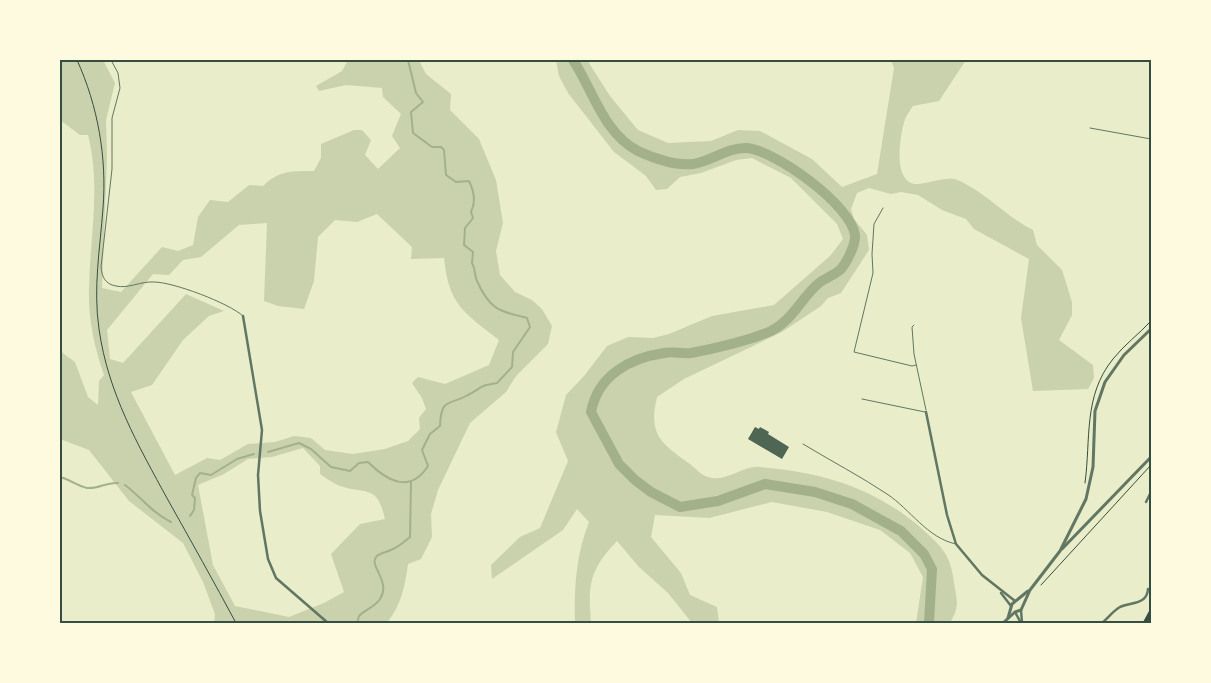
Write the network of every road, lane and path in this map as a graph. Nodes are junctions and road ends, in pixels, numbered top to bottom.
1 (77, 60) edge
2 (111, 60) edge
3 (1090, 128) dead end
4 (1151, 139) edge
5 (883, 208) dead end
6 (243, 316) joint
7 (914, 325) dead end
8 (1151, 329) edge
9 (916, 365) junction
10 (862, 399) dead end
11 (926, 412) junction
12 (803, 444) dead end
13 (1151, 457) edge
14 (1151, 466) edge
15 (1151, 492) edge
16 (1146, 502) dead end
17 (956, 544) junction
18 (1060, 551) junction
19 (1041, 585) dead end
20 (1148, 589) dead end
21 (1030, 590) junction
22 (1001, 592) junction
23 (1016, 601) junction
24 (1022, 605) junction
25 (1011, 607) junction
26 (1021, 610) junction
27 (1015, 612) junction
28 (1151, 612) edge
29 (1008, 618) junction
30 (236, 623) edge
31 (328, 623) edge
32 (1004, 623) edge
33 (1022, 623) edge
34 (1102, 623) edge
35 (1146, 623) edge

1 - 30 path
2 - 6 lane
3 - 4 lane
5 - 9 lane
6 - 31 street
7 - 9 lane
8 - 18 street
9 - 11 lane
10 - 11 lane
11 - 17 street
12 - 17 lane
13 - 18 street
14 - 19 path
15 - 16 street
17 - 22 street
18 - 21 street
20 - 34 street
21 - 23 street
21 - 24 street
22 - 23 street
22 - 25 street
23 - 24 street
23 - 25 street
24 - 26 street
25 - 27 street
25 - 29 street
26 - 27 street
26 - 33 street
27 - 29 street
27 - 33 street
28 - 35 main road
29 - 32 street

